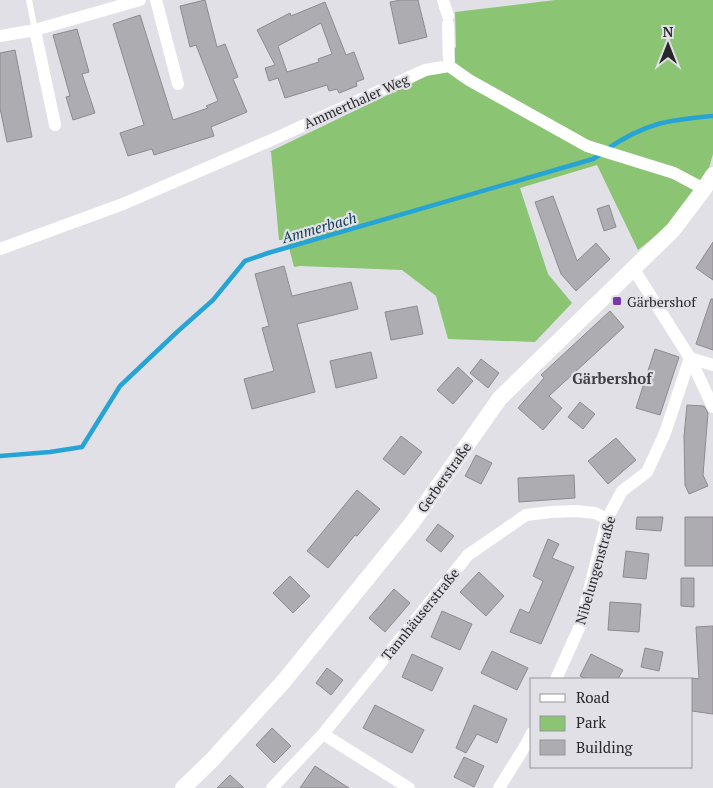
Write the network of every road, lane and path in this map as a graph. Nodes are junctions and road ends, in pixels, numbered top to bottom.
1 (29, 0) edge
2 (140, 0) edge
3 (156, 0) edge
4 (443, 0) edge
5 (34, 30) junction
6 (0, 36) edge
7 (449, 66) junction
8 (178, 84) dead end
9 (55, 124) dead end
10 (710, 181) edge
11 (0, 249) edge
12 (634, 268) junction
13 (690, 358) junction
14 (713, 365) edge
15 (713, 407) edge
16 (607, 519) junction
17 (556, 678) edge
18 (323, 734) junction
19 (530, 737) edge
20 (183, 788) edge
21 (272, 788) edge
22 (409, 788) edge
23 (499, 788) edge

1 - 5 lane
2 - 5 street
3 - 8 street
4 - 7 street
5 - 6 street
5 - 9 street
7 - 10 street
7 - 11 street, Ammerthaler Weg
10 - 12 street, Gerberstraße
12 - 13 street
12 - 20 street, Gerberstraße
13 - 14 street
13 - 15 street
13 - 16 street, Nibelungenstraße
16 - 17 street, Nibelungenstraße
16 - 18 street, Tannhäuserstraße
18 - 21 street, Tannhäuserstraße
18 - 22 street
19 - 23 street

